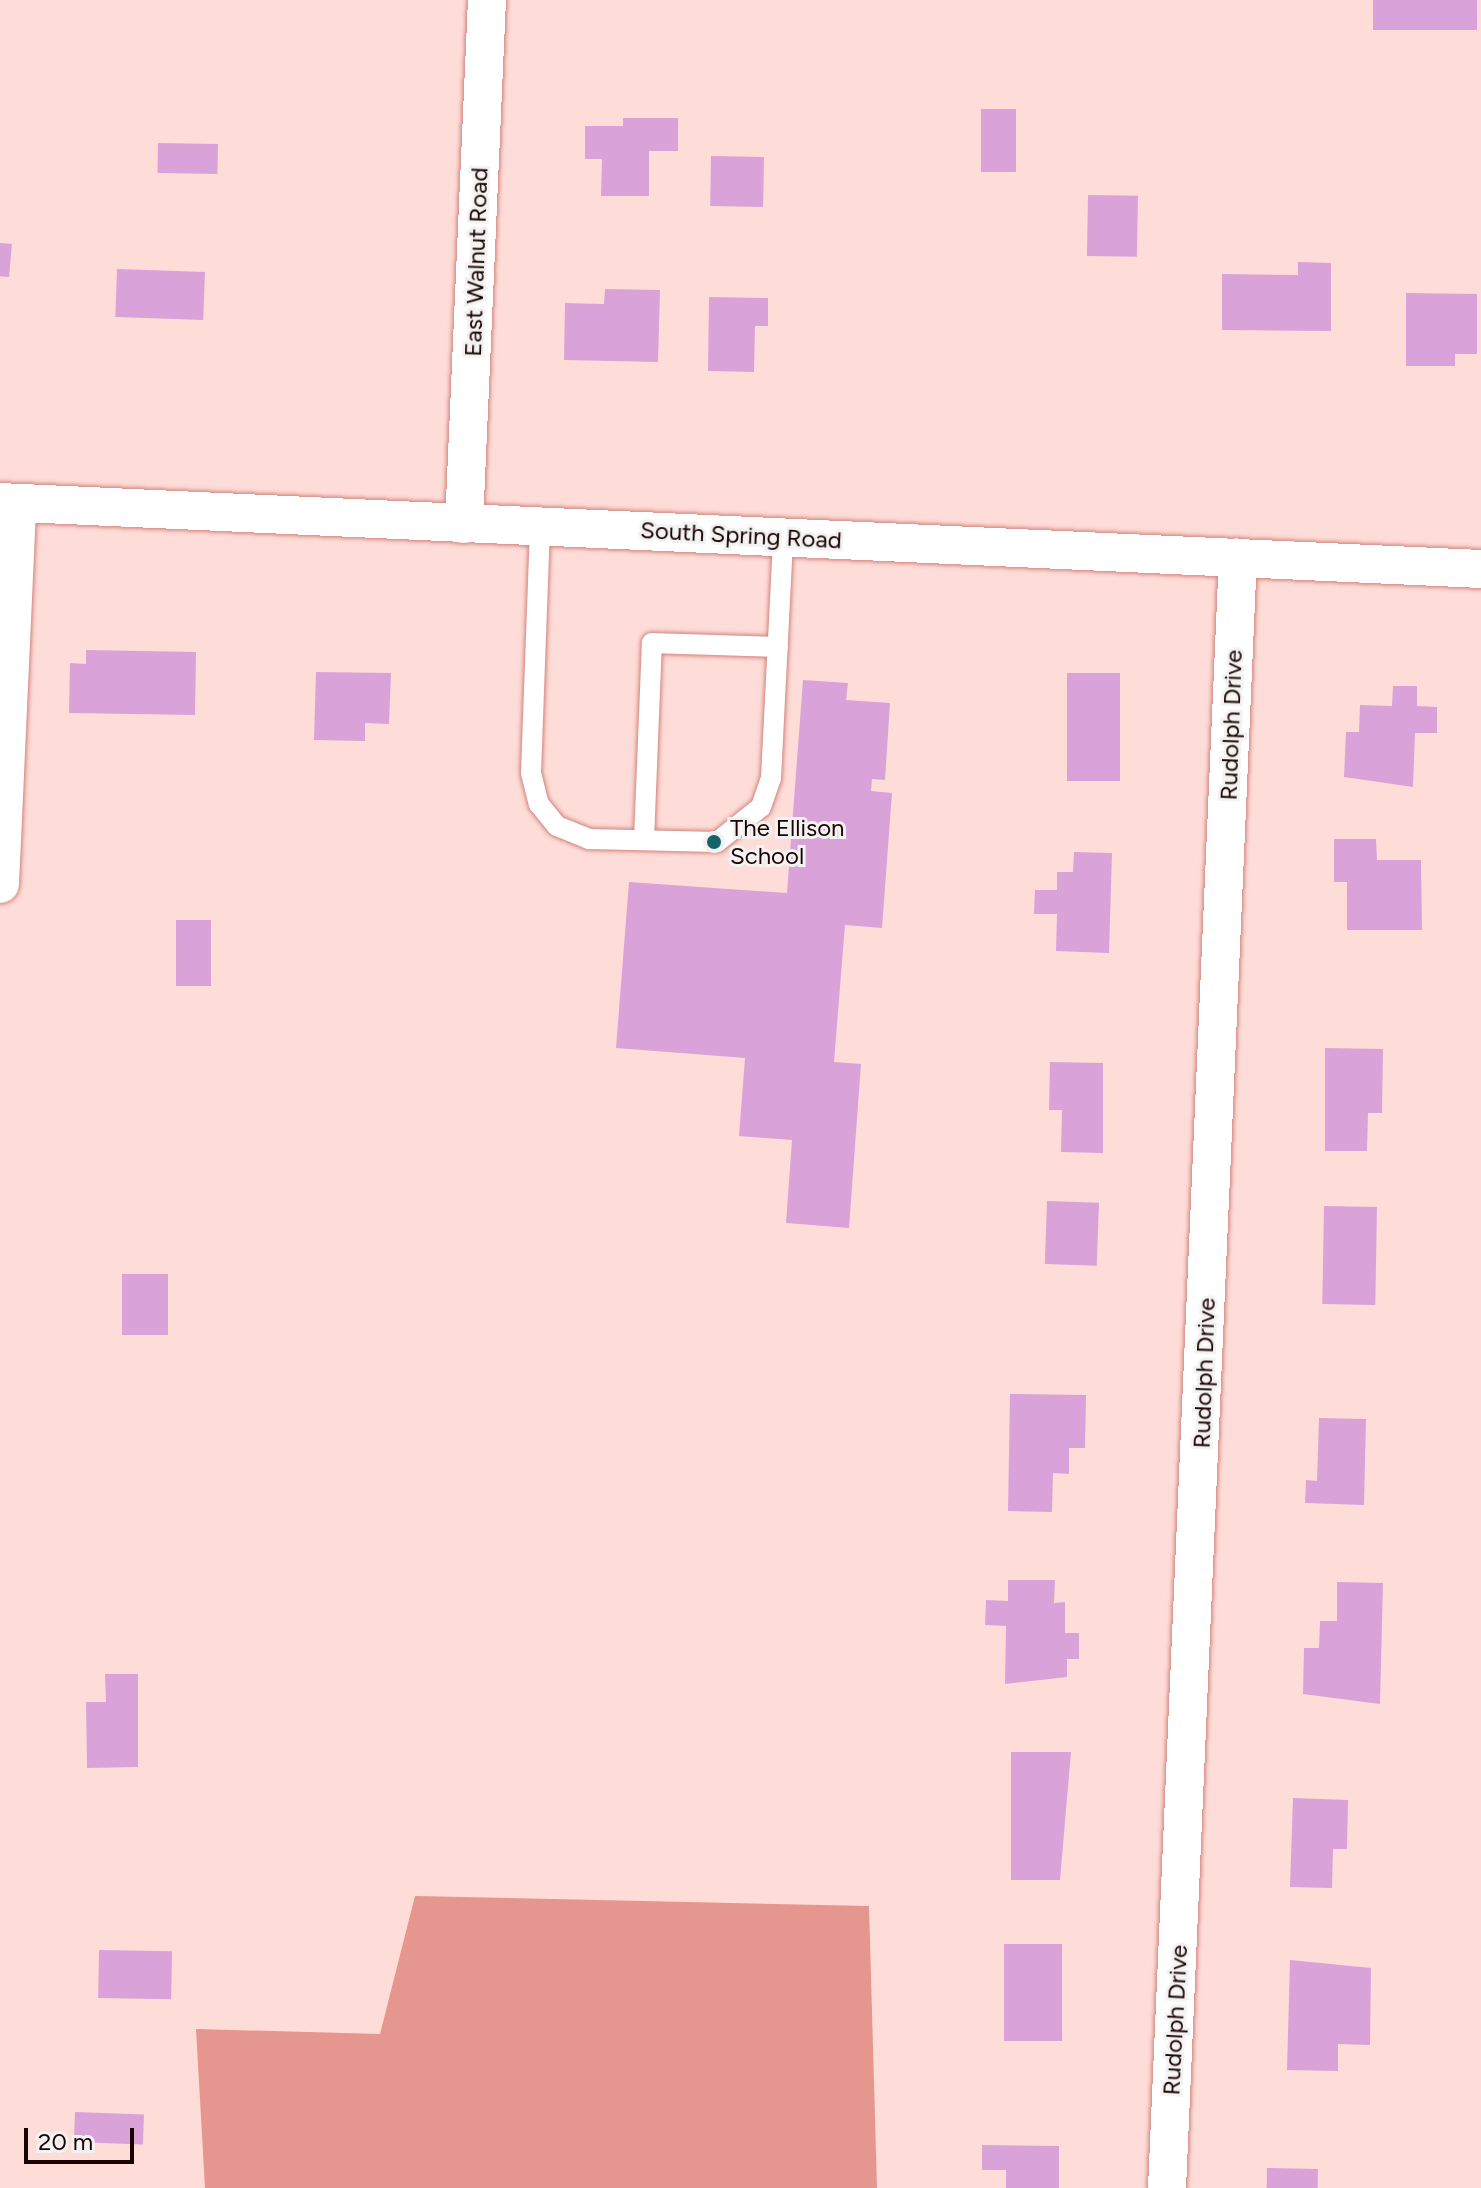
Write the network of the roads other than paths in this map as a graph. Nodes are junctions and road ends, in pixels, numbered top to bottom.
1 (487, 0) edge
2 (8, 503) edge
3 (464, 524) junction
4 (540, 527) junction
5 (783, 538) junction
6 (1238, 558) junction
7 (1481, 569) edge
8 (778, 647) junction
9 (644, 840) junction
10 (0, 884) edge
11 (1167, 2188) edge

1 - 3 street, East Walnut Road
2 - 3 street, South Spring Road
2 - 10 street
3 - 4 street, South Spring Road
4 - 5 street, South Spring Road
4 - 9 lane
5 - 6 street, South Spring Road
5 - 8 lane
6 - 7 street, South Spring Road
6 - 11 street, Rudolph Drive
8 - 9 lane
8 - 9 lane

